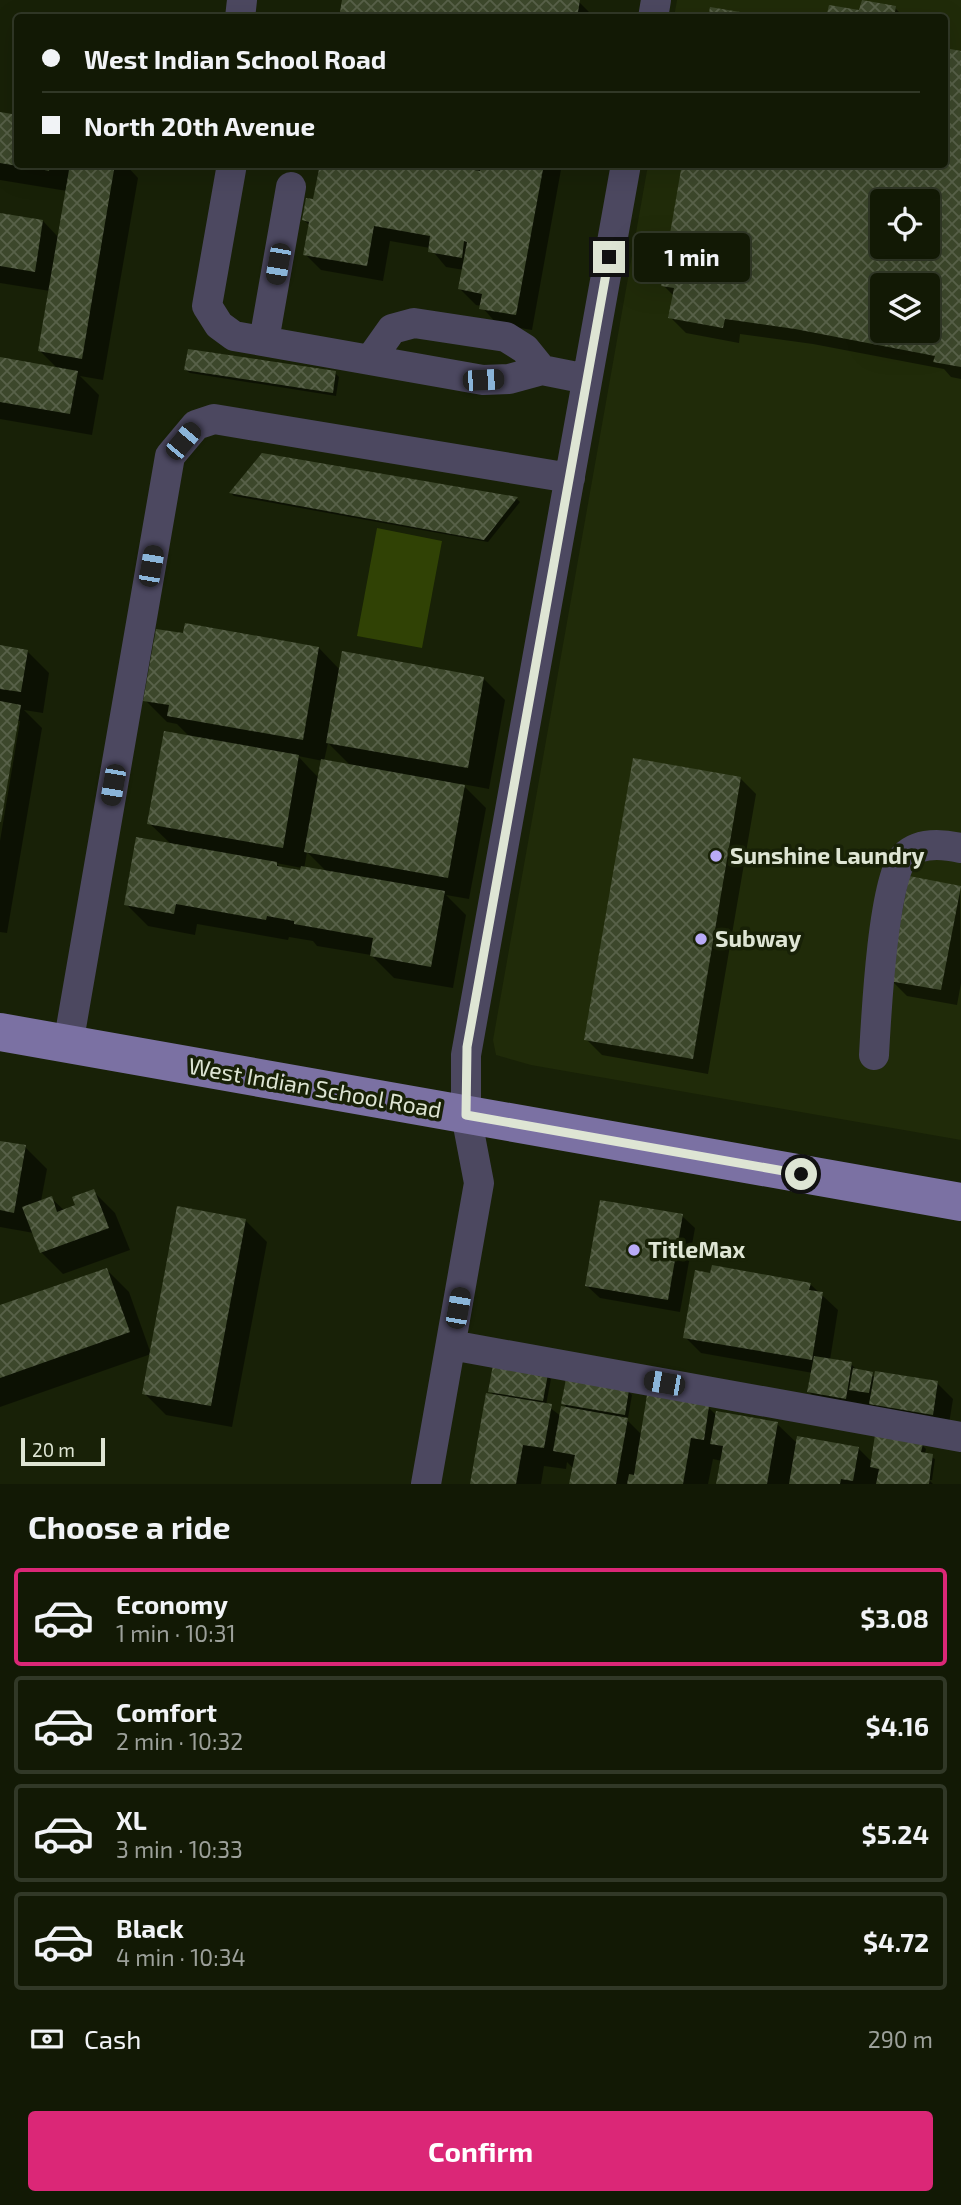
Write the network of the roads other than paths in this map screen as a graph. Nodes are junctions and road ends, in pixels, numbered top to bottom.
1 (231, 168) edge
2 (625, 168) edge
3 (291, 187) dead end
4 (264, 341) junction
5 (370, 360) junction
6 (542, 369) junction
7 (587, 379) junction
8 (570, 478) junction
9 (961, 848) edge
10 (0, 1032) edge
11 (68, 1045) junction
12 (874, 1055) dead end
13 (466, 1115) junction
14 (961, 1202) edge
15 (451, 1345) junction
16 (961, 1437) edge
17 (426, 1484) edge

1 - 4 street
2 - 7 street
3 - 4 street
4 - 5 street
5 - 6 street
5 - 6 street
6 - 7 street
7 - 8 street
8 - 11 street
8 - 13 street
9 - 12 street
10 - 11 main road, West Indian School Road
11 - 13 main road, West Indian School Road
13 - 14 main road, West Indian School Road
13 - 15 street
15 - 16 street
15 - 17 street

